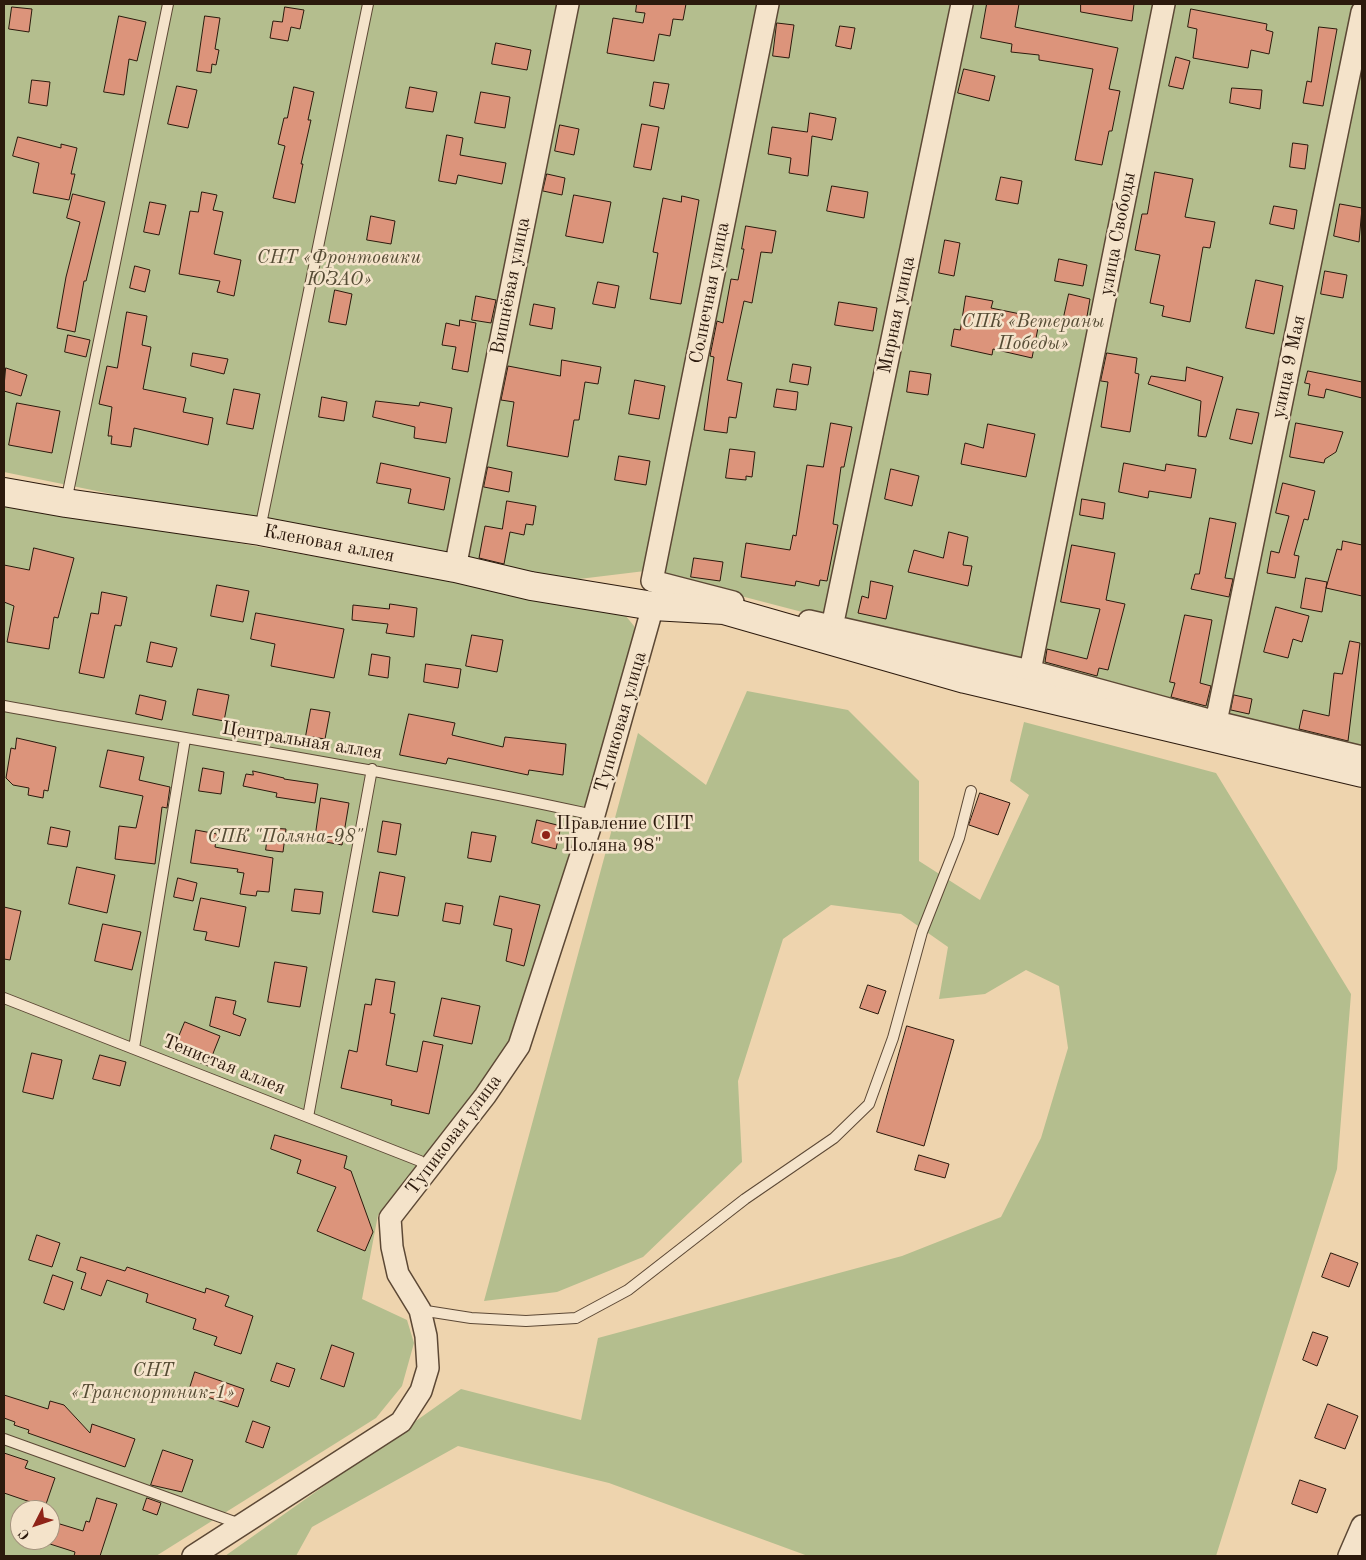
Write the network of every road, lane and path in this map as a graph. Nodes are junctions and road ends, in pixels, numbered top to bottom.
1 (168, 4) edge
2 (368, 4) edge
3 (568, 4) edge
4 (768, 4) edge
5 (962, 4) edge
6 (1164, 4) edge
7 (1362, 12) edge
8 (4, 492) edge
9 (66, 503) junction
10 (260, 531) junction
11 (455, 568) junction
12 (653, 594) junction
13 (832, 627) junction
14 (1030, 671) junction
15 (4, 706) edge
16 (1216, 722) junction
17 (185, 739) junction
18 (1362, 757) edge
19 (372, 769) junction
20 (1362, 772) edge
21 (971, 791) dead end
22 (594, 815) junction
23 (4, 998) edge
24 (134, 1048) junction
25 (308, 1117) junction
26 (426, 1171) junction
27 (420, 1310) junction
28 (4, 1439) edge
29 (242, 1524) junction
30 (1362, 1526) edge
31 (193, 1556) edge
32 (1348, 1556) edge

1 - 9 lane
2 - 10 lane
3 - 11 street, Вишнёвая улица
4 - 12 street, Солнечная улица
5 - 13 street, Мирная улица
6 - 14 street, улица Свободы
7 - 16 street, улица 9 Мая
8 - 9 street, Кленовая аллея
9 - 10 street, Кленовая аллея
10 - 11 street, Кленовая аллея
11 - 12 street, Кленовая аллея
12 - 13 street
12 - 20 street, Кленовая аллея
12 - 22 street, Тупиковая улица
13 - 14 street
14 - 16 street
15 - 17 lane, Центральная аллея
16 - 18 street
17 - 19 lane, Центральная аллея
17 - 24 lane
19 - 22 lane, Центральная аллея
19 - 25 lane
21 - 27 lane
22 - 26 street, Тупиковая улица
23 - 24 lane, Тенистая аллея
24 - 25 lane, Тенистая аллея
25 - 26 lane, Тенистая аллея
26 - 27 street, Тупиковая улица
27 - 29 street, Тупиковая улица
28 - 29 lane
29 - 31 street, Тупиковая улица
30 - 32 street

